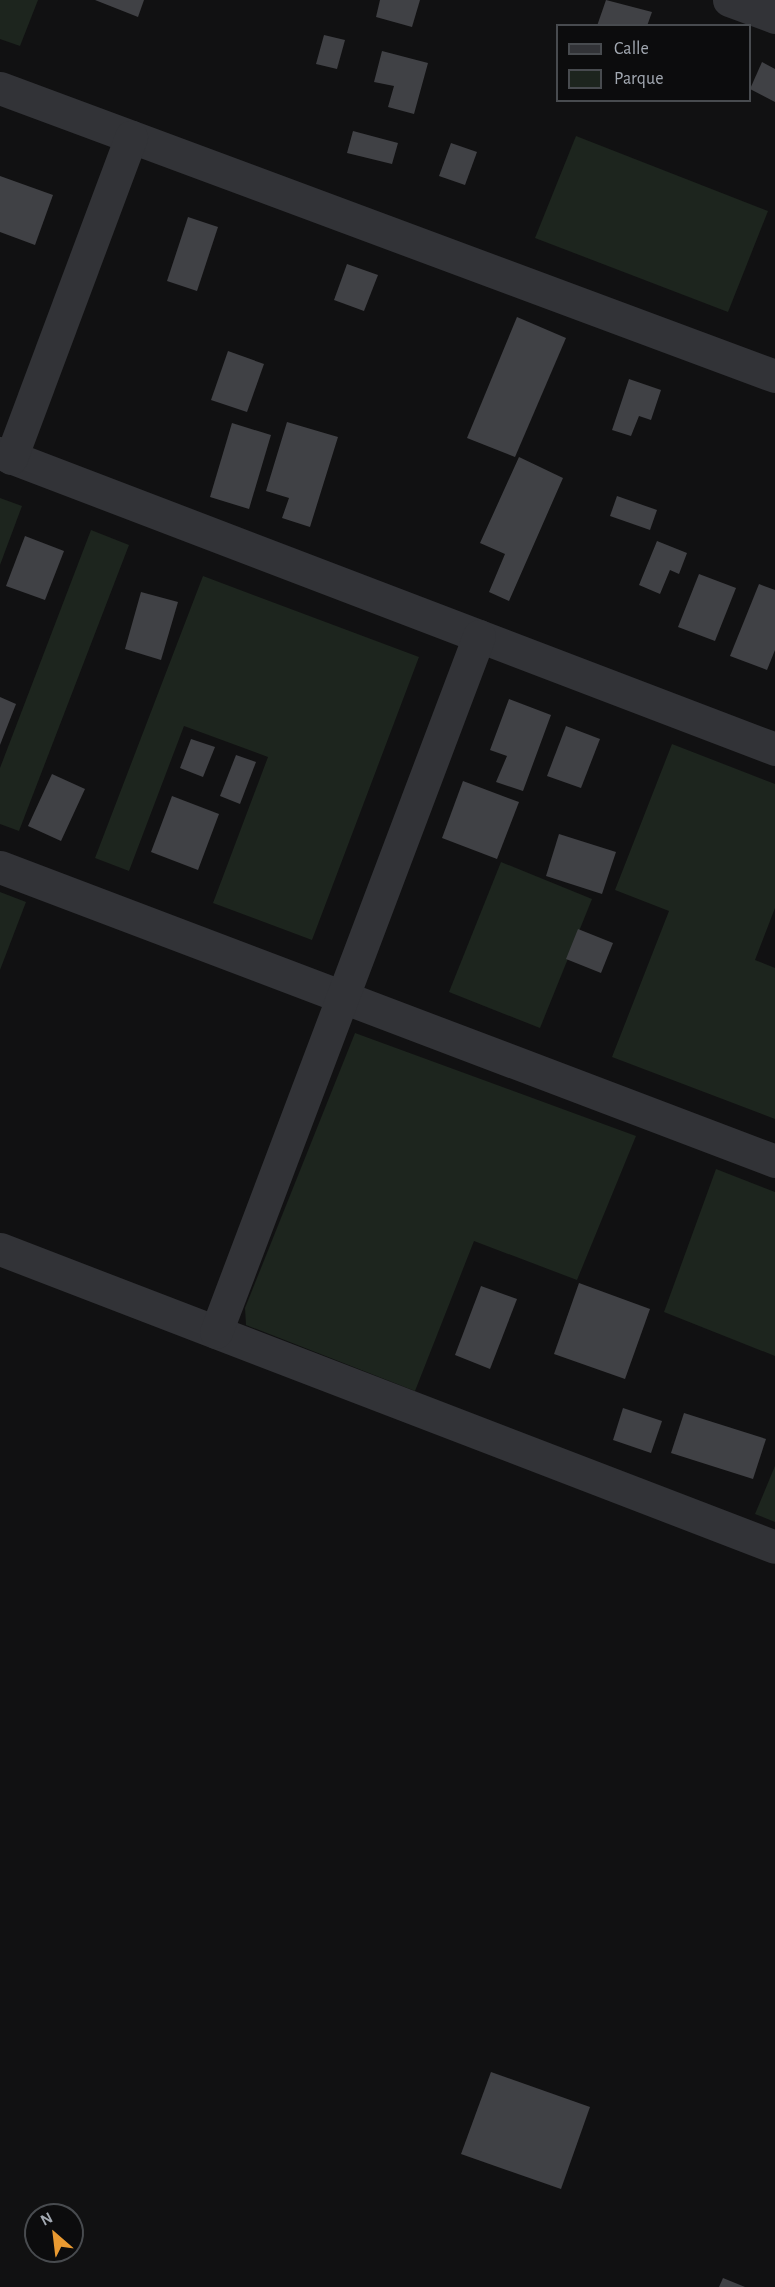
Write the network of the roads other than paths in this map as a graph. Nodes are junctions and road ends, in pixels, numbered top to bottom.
1 (729, 0) edge
2 (775, 17) edge
3 (0, 88) edge
4 (131, 137) junction
5 (772, 365) edge
6 (6, 456) edge
7 (479, 636) junction
8 (775, 748) edge
9 (0, 867) edge
10 (342, 997) junction
11 (775, 1161) edge
12 (0, 1249) edge
13 (216, 1332) junction
14 (775, 1547) edge

1 - 2 street
3 - 4 street
4 - 5 street
4 - 6 street
6 - 7 street
7 - 8 street
7 - 10 street
9 - 10 street
10 - 11 street
10 - 13 street
12 - 13 street
13 - 14 street

